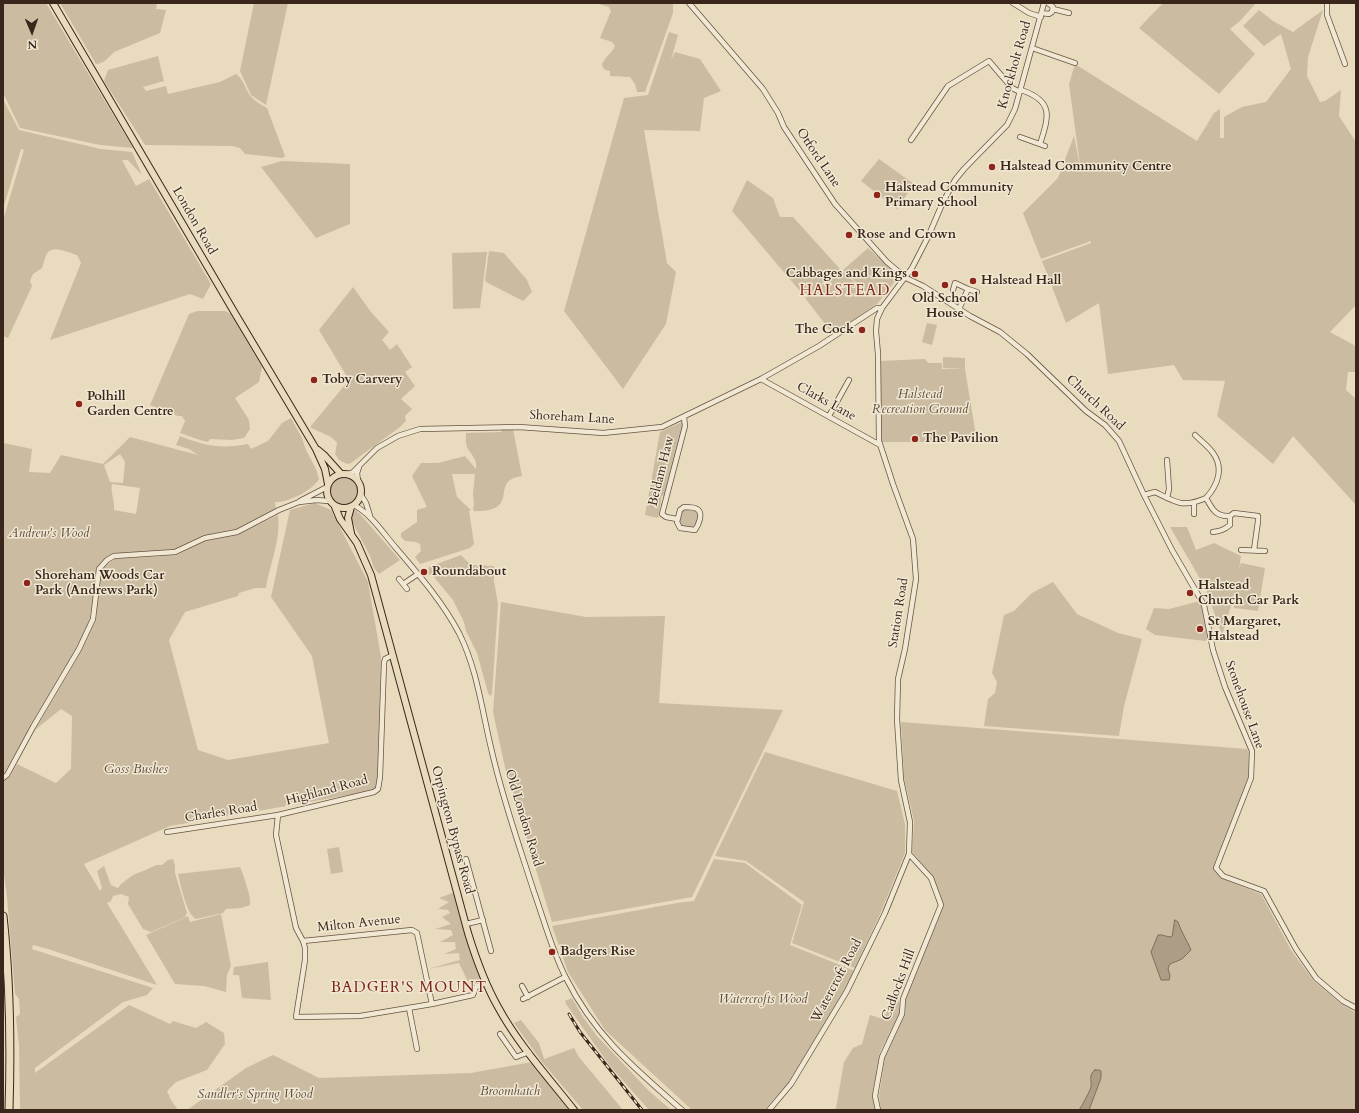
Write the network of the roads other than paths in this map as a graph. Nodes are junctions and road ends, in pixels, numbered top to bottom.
1 (53, 3) edge
2 (689, 3) edge
3 (1013, 3) edge
4 (1044, 3) edge
5 (1048, 3) edge
6 (1327, 3) edge
7 (1053, 9) junction
8 (1069, 14) dead end
9 (1041, 15) junction
10 (1032, 48) junction
11 (1075, 64) dead end
12 (1345, 64) dead end
13 (1020, 91) junction
14 (914, 135) junction
15 (1020, 137) dead end
16 (919, 138) dead end
17 (911, 140) dead end
18 (906, 278) junction
19 (968, 289) junction
20 (953, 290) dead end
21 (977, 292) dead end
22 (882, 308) junction
23 (960, 309) junction
24 (762, 379) junction
25 (849, 380) dead end
26 (830, 416) junction
27 (684, 417) junction
28 (1195, 435) dead end
29 (880, 445) junction
30 (316, 449) junction
31 (1167, 460) dead end
32 (360, 465) junction
33 (344, 474) junction
34 (358, 481) junction
35 (327, 486) junction
36 (361, 495) junction
37 (1144, 496) junction
38 (1167, 498) junction
39 (1206, 498) junction
40 (328, 501) junction
41 (298, 502) junction
42 (1194, 503) junction
43 (352, 506) junction
44 (335, 507) junction
45 (1194, 514) dead end
46 (370, 516) junction
47 (1230, 516) junction
48 (677, 519) junction
49 (1213, 532) dead end
50 (352, 534) junction
51 (1241, 550) dead end
52 (1254, 550) junction
53 (1265, 551) dead end
54 (418, 574) junction
55 (399, 579) dead end
56 (404, 584) junction
57 (407, 590) dead end
58 (1213, 650) joint
59 (393, 655) junction
60 (3, 778) edge
61 (278, 815) junction
62 (167, 832) dead end
63 (909, 854) junction
64 (466, 859) dead end
65 (3, 916) edge
66 (483, 920) junction
67 (466, 924) junction
68 (303, 941) junction
69 (491, 951) dead end
70 (565, 977) junction
71 (486, 983) junction
72 (522, 986) dead end
73 (432, 1004) junction
74 (409, 1008) junction
75 (1356, 1008) edge
76 (500, 1034) dead end
77 (417, 1049) dead end
78 (528, 1052) junction
79 (9, 1110) edge
80 (574, 1110) edge
81 (682, 1110) edge
82 (769, 1110) edge
83 (878, 1110) edge

1 - 30 main road, London Road
2 - 18 street, Otford Lane
3 - 9 street
4 - 9 street, Knockholt Road
5 - 7 street
6 - 12 street
7 - 8 street
7 - 9 street
9 - 10 street, Knockholt Road
10 - 11 street
10 - 13 street, Knockholt Road
13 - 14 street
13 - 15 street
13 - 18 street, Knockholt Road
14 - 16 street
14 - 17 street
18 - 22 street, Knockholt Road
18 - 23 street, Church Road
19 - 20 street
19 - 21 street
19 - 23 street
22 - 24 street, Shoreham Lane
22 - 29 street, Station Road
23 - 37 street, Church Road
24 - 26 street, Clarks Lane
24 - 27 street, Shoreham Lane
25 - 26 street
26 - 29 street, Clarks Lane
27 - 32 street, Shoreham Lane
27 - 48 street, Beldam Haw
28 - 39 street
29 - 63 street, Station Road
30 - 33 main road, London Road
30 - 35 main road, London Road
31 - 38 street
32 - 33 street, Shoreham Lane
32 - 34 street
33 - 34 main road
33 - 35 main road
34 - 36 main road
35 - 40 main road
35 - 41 street
36 - 43 main road
36 - 46 street, Old London Road
37 - 38 street
37 - 58 street, Church Road
38 - 42 street
39 - 42 street
39 - 47 street
40 - 41 street
40 - 44 main road
41 - 60 street
42 - 45 street
43 - 44 main road
43 - 46 street, Old London Road
43 - 50 main road, Orpington Bypass Road
44 - 50 main road, Orpington Bypass Road
46 - 54 street, Old London Road
47 - 49 street
47 - 52 street
48 - 48 street, Beldam Haw
50 - 59 main road, Orpington Bypass Road
51 - 52 street
52 - 53 street
54 - 56 street
54 - 70 street, Old London Road
55 - 56 street
56 - 57 street
58 - 75 street, Stonehouse Lane
59 - 61 street, Highland Road
59 - 67 main road, Orpington Bypass Road
61 - 62 street, Charles Road
61 - 68 street, Highland Road
63 - 82 street, Watercroft Road
63 - 83 street, Cadlocks Hill
64 - 66 street
65 - 79 highway
66 - 67 street
66 - 69 street
67 - 71 main road, Orpington Bypass Road
68 - 73 street, Milton Avenue
68 - 74 street, Highland Road
70 - 72 street
70 - 81 street, Old London Road
71 - 73 street
71 - 78 main road, Orpington Bypass Road
73 - 74 street
74 - 77 street
76 - 78 street
78 - 80 main road, Orpington Bypass Road

